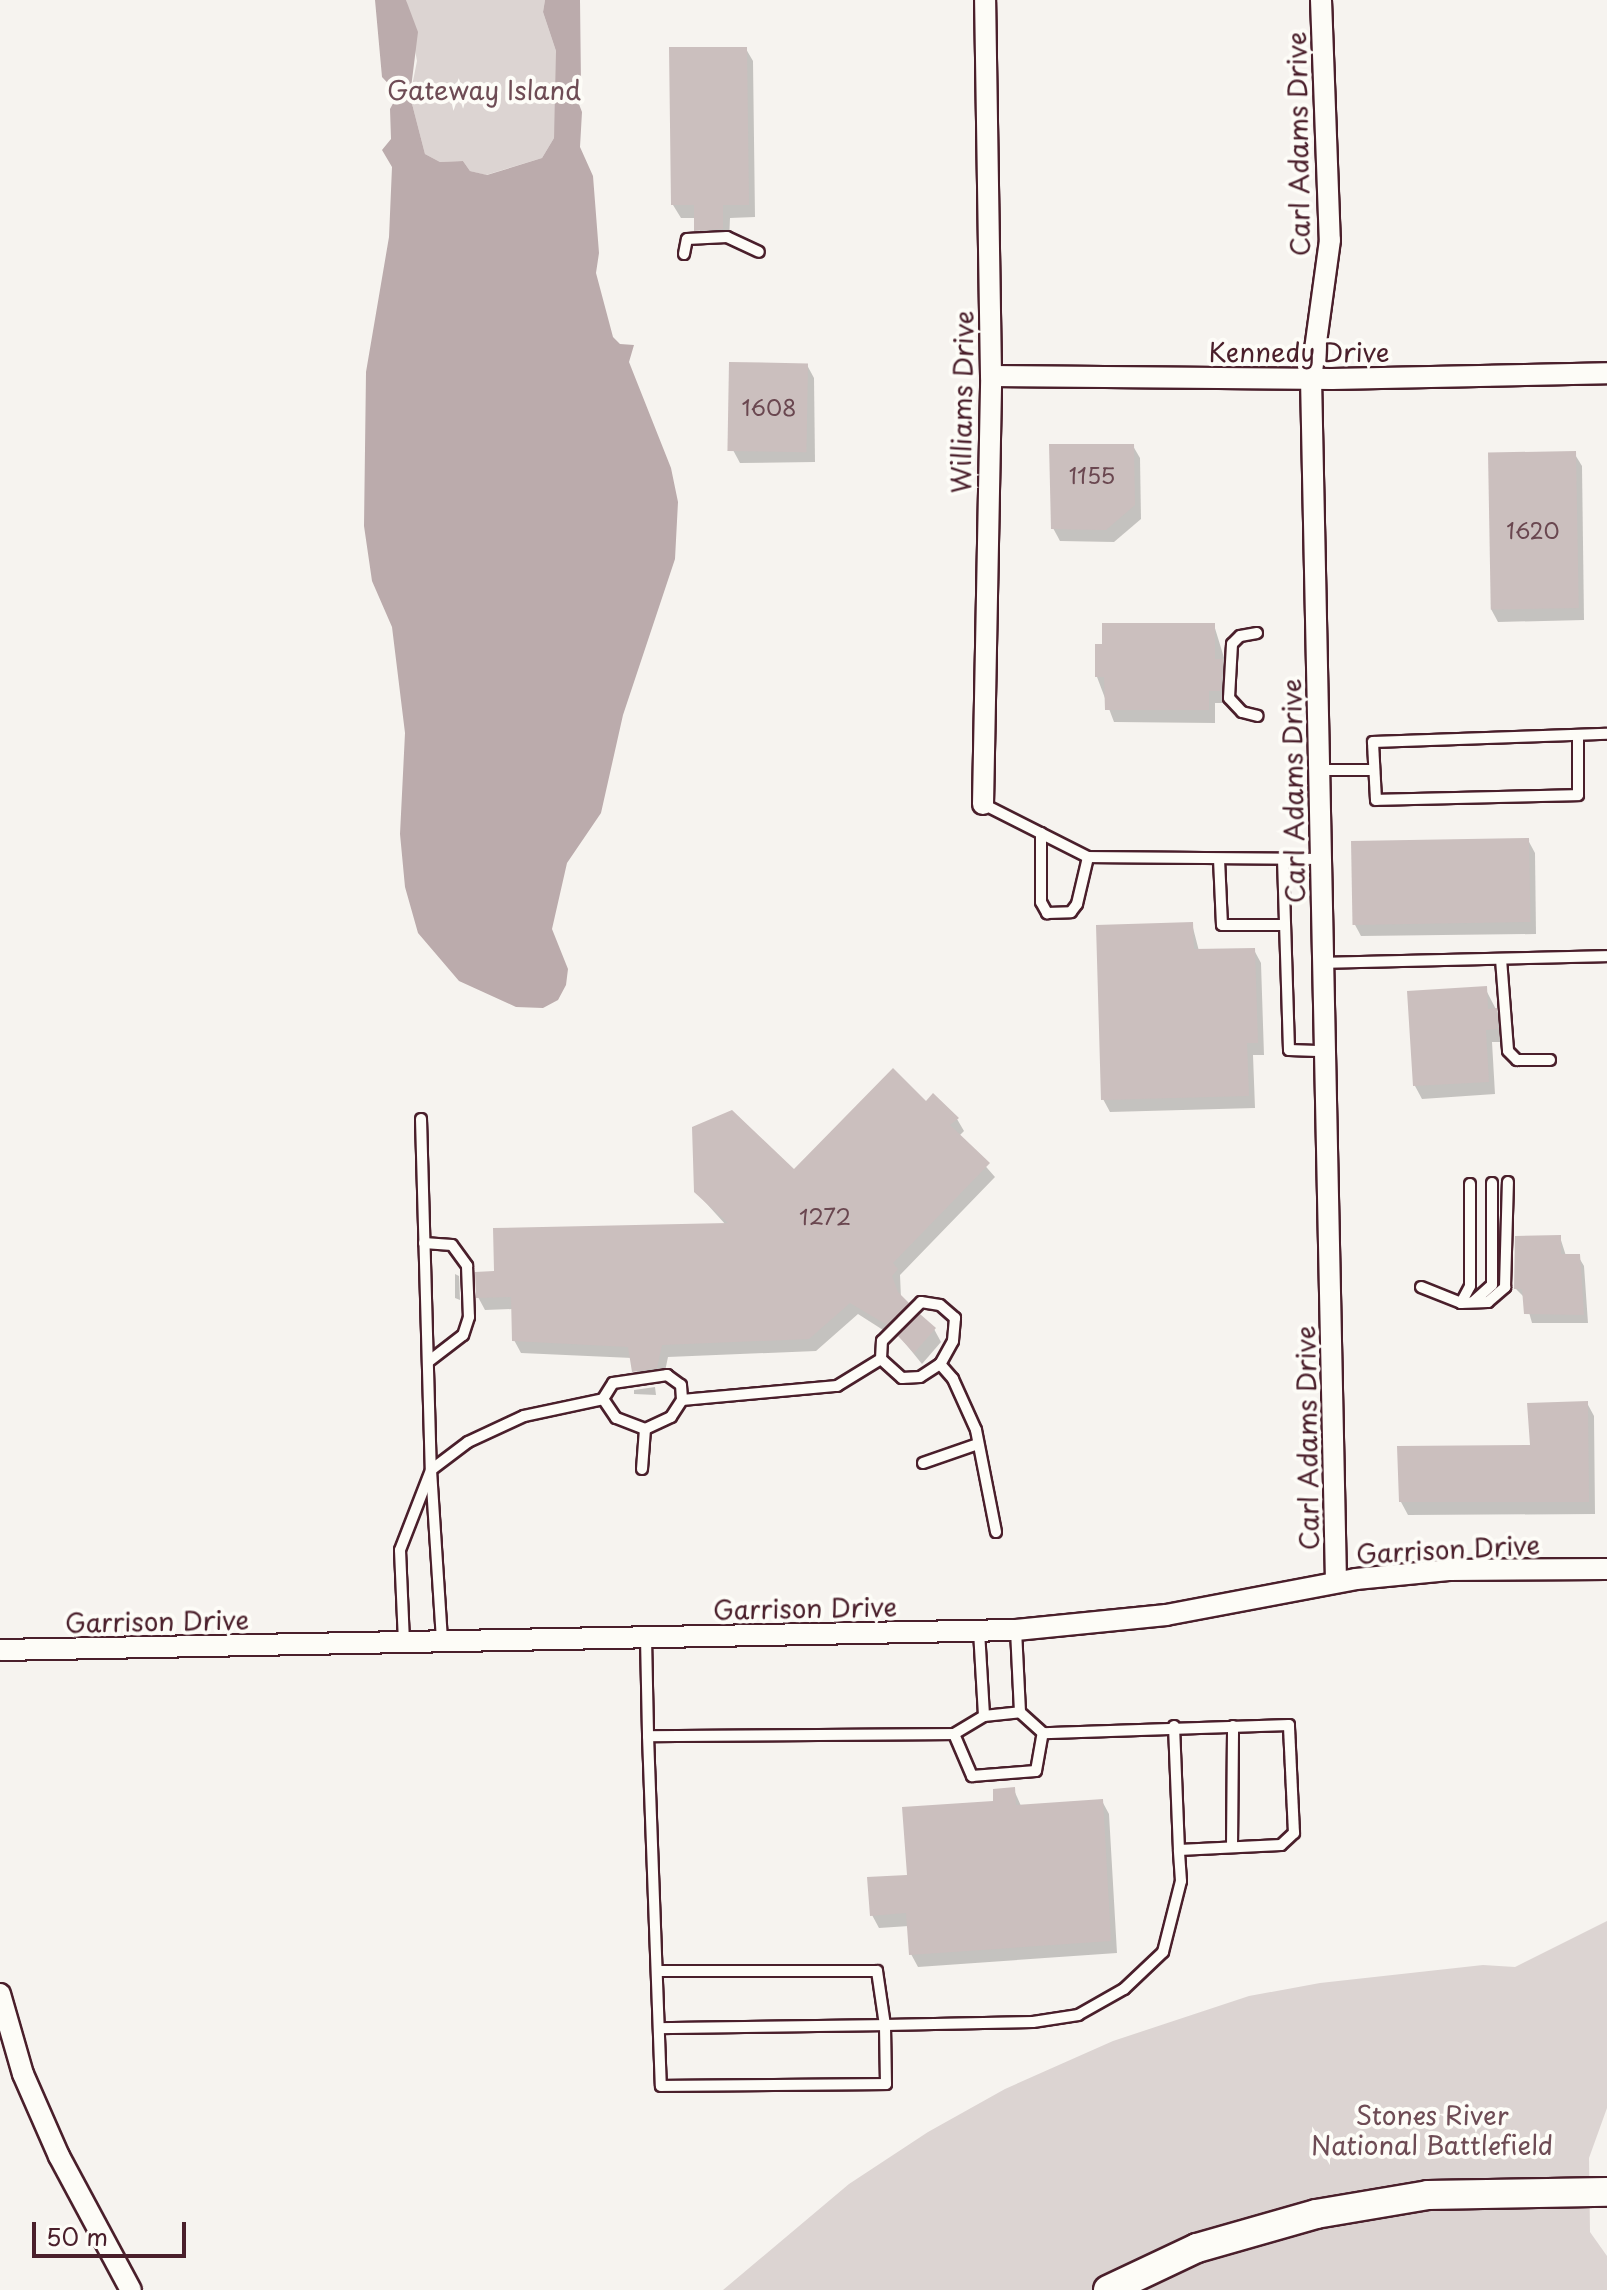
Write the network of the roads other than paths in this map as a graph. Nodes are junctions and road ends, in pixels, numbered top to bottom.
1 (985, 0) edge
2 (1321, 0) edge
3 (759, 252) dead end
4 (684, 254) dead end
5 (1607, 373) edge
6 (991, 376) junction
7 (1311, 378) junction
8 (1257, 633) dead end
9 (1258, 716) dead end
10 (1607, 734) edge
11 (1578, 738) junction
12 (1319, 770) junction
13 (1374, 770) junction
14 (983, 804) joint
15 (1041, 833) junction
16 (1088, 857) junction
17 (1219, 859) junction
18 (1283, 859) junction
19 (1321, 859) junction
20 (1285, 925) junction
21 (1607, 956) edge
22 (1501, 959) junction
23 (1323, 963) junction
24 (1325, 1051) junction
25 (1550, 1060) dead end
26 (421, 1119) dead end
27 (1508, 1182) dead end
28 (1492, 1183) dead end
29 (1470, 1184) dead end
30 (424, 1243) junction
31 (1421, 1287) dead end
32 (1473, 1302) junction
33 (1461, 1303) junction
34 (881, 1359) junction
35 (428, 1362) junction
36 (940, 1364) junction
37 (603, 1399) junction
38 (682, 1400) junction
39 (645, 1429) junction
40 (978, 1444) junction
41 (923, 1463) dead end
42 (642, 1469) dead end
43 (431, 1470) junction
44 (996, 1532) dead end
45 (1607, 1569) edge
46 (1336, 1581) junction
47 (1016, 1630) junction
48 (979, 1631) junction
49 (646, 1638) junction
50 (404, 1642) junction
51 (442, 1642) junction
52 (0, 1650) edge
53 (1020, 1712) junction
54 (984, 1716) junction
55 (1174, 1726) junction
56 (1233, 1726) junction
57 (1043, 1733) junction
58 (954, 1734) junction
59 (648, 1736) junction
60 (1232, 1847) junction
61 (1179, 1850) junction
62 (657, 1971) junction
63 (0, 1994) edge
64 (3, 2018) edge
65 (885, 2025) junction
66 (659, 2028) junction
67 (1607, 2192) edge
68 (131, 2290) edge
69 (1108, 2290) edge

1 - 6 street, Williams Drive
2 - 7 street, Carl Adams Drive
3 - 4 lane
5 - 7 street, Kennedy Drive
6 - 7 street, Kennedy Drive
6 - 14 street, Williams Drive
7 - 12 street, Carl Adams Drive
8 - 9 lane
10 - 11 lane
11 - 13 lane
11 - 13 lane
12 - 13 lane
12 - 19 street, Carl Adams Drive
14 - 15 lane
15 - 16 lane
15 - 16 lane
16 - 17 lane
17 - 18 lane
17 - 20 lane
18 - 19 lane
18 - 20 lane
19 - 23 street, Carl Adams Drive
20 - 24 lane
21 - 22 lane
22 - 23 lane
22 - 25 lane
23 - 24 street, Carl Adams Drive
24 - 46 street, Carl Adams Drive
26 - 30 lane
27 - 32 lane
28 - 32 lane
29 - 33 lane
30 - 35 lane
30 - 35 lane
31 - 33 lane
32 - 33 lane
34 - 36 lane
34 - 36 lane
34 - 38 lane
35 - 43 lane
36 - 40 lane
37 - 38 lane
37 - 39 lane
37 - 43 lane
38 - 39 lane
39 - 42 lane
40 - 41 lane
40 - 44 lane
43 - 50 lane
43 - 51 lane
45 - 46 street, Garrison Drive
46 - 47 street, Garrison Drive
47 - 48 street, Garrison Drive
47 - 53 lane
48 - 49 street, Garrison Drive
48 - 54 lane
49 - 51 street, Garrison Drive
49 - 59 lane
50 - 51 street, Garrison Drive
50 - 52 street, Garrison Drive
53 - 54 lane
53 - 57 lane
54 - 58 lane
55 - 56 lane
55 - 57 lane
55 - 61 lane
56 - 60 lane
56 - 60 lane
57 - 58 lane
58 - 59 lane
59 - 62 lane
60 - 61 lane
61 - 65 lane
62 - 65 lane
62 - 66 lane
63 - 64 street
64 - 68 street
65 - 66 lane
65 - 66 lane
67 - 69 main road

